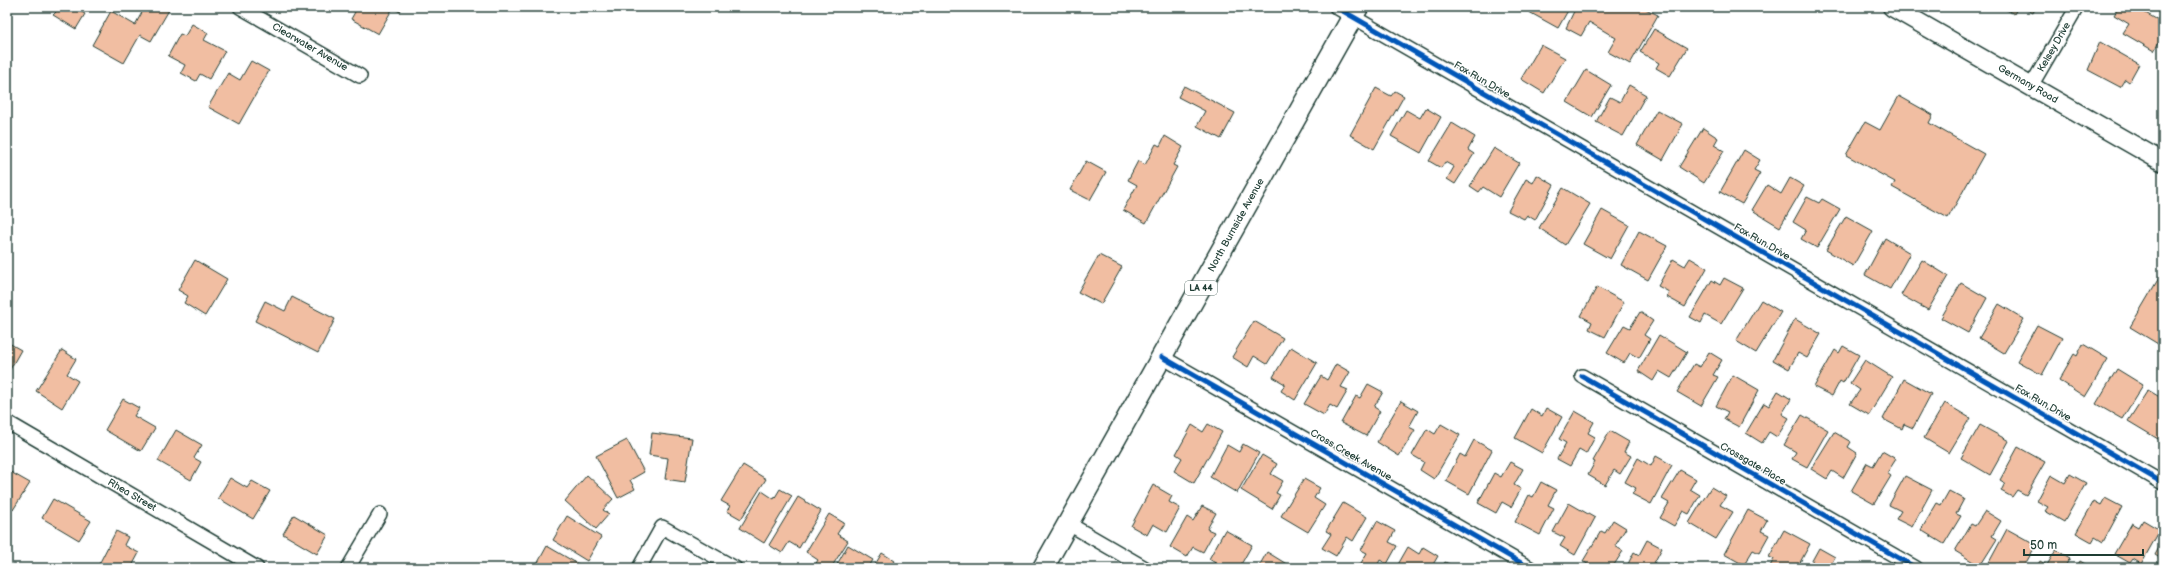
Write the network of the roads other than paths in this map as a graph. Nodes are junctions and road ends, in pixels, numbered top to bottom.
1 (240, 7) edge
2 (1892, 7) edge
3 (2078, 7) edge
4 (1349, 10) edge
5 (360, 76) dead end
6 (2031, 86) junction
7 (2163, 162) edge
8 (1162, 357) junction
9 (1582, 376) dead end
10 (7, 422) edge
11 (2163, 483) edge
12 (380, 514) dead end
13 (1069, 524) junction
14 (257, 568) edge
15 (348, 568) edge
16 (638, 568) edge
17 (735, 568) edge
18 (1043, 568) edge
19 (1145, 568) edge
20 (1530, 568) edge
21 (1916, 568) edge

1 - 5 street, Clearwater Avenue
2 - 6 main road, Germany Road
3 - 6 street, Kelsey Drive
4 - 8 main road, North Burnside Avenue / LA 44
4 - 11 street, Fox Run Drive
6 - 7 main road, Germany Road
8 - 13 main road, North Burnside Avenue / LA 44
8 - 20 street, Cross Creek Avenue
9 - 21 street, Crossgate Place
10 - 14 street, Rhea Street
12 - 15 street
13 - 18 main road, North Burnside Avenue / LA 44
13 - 19 street
16 - 17 street

